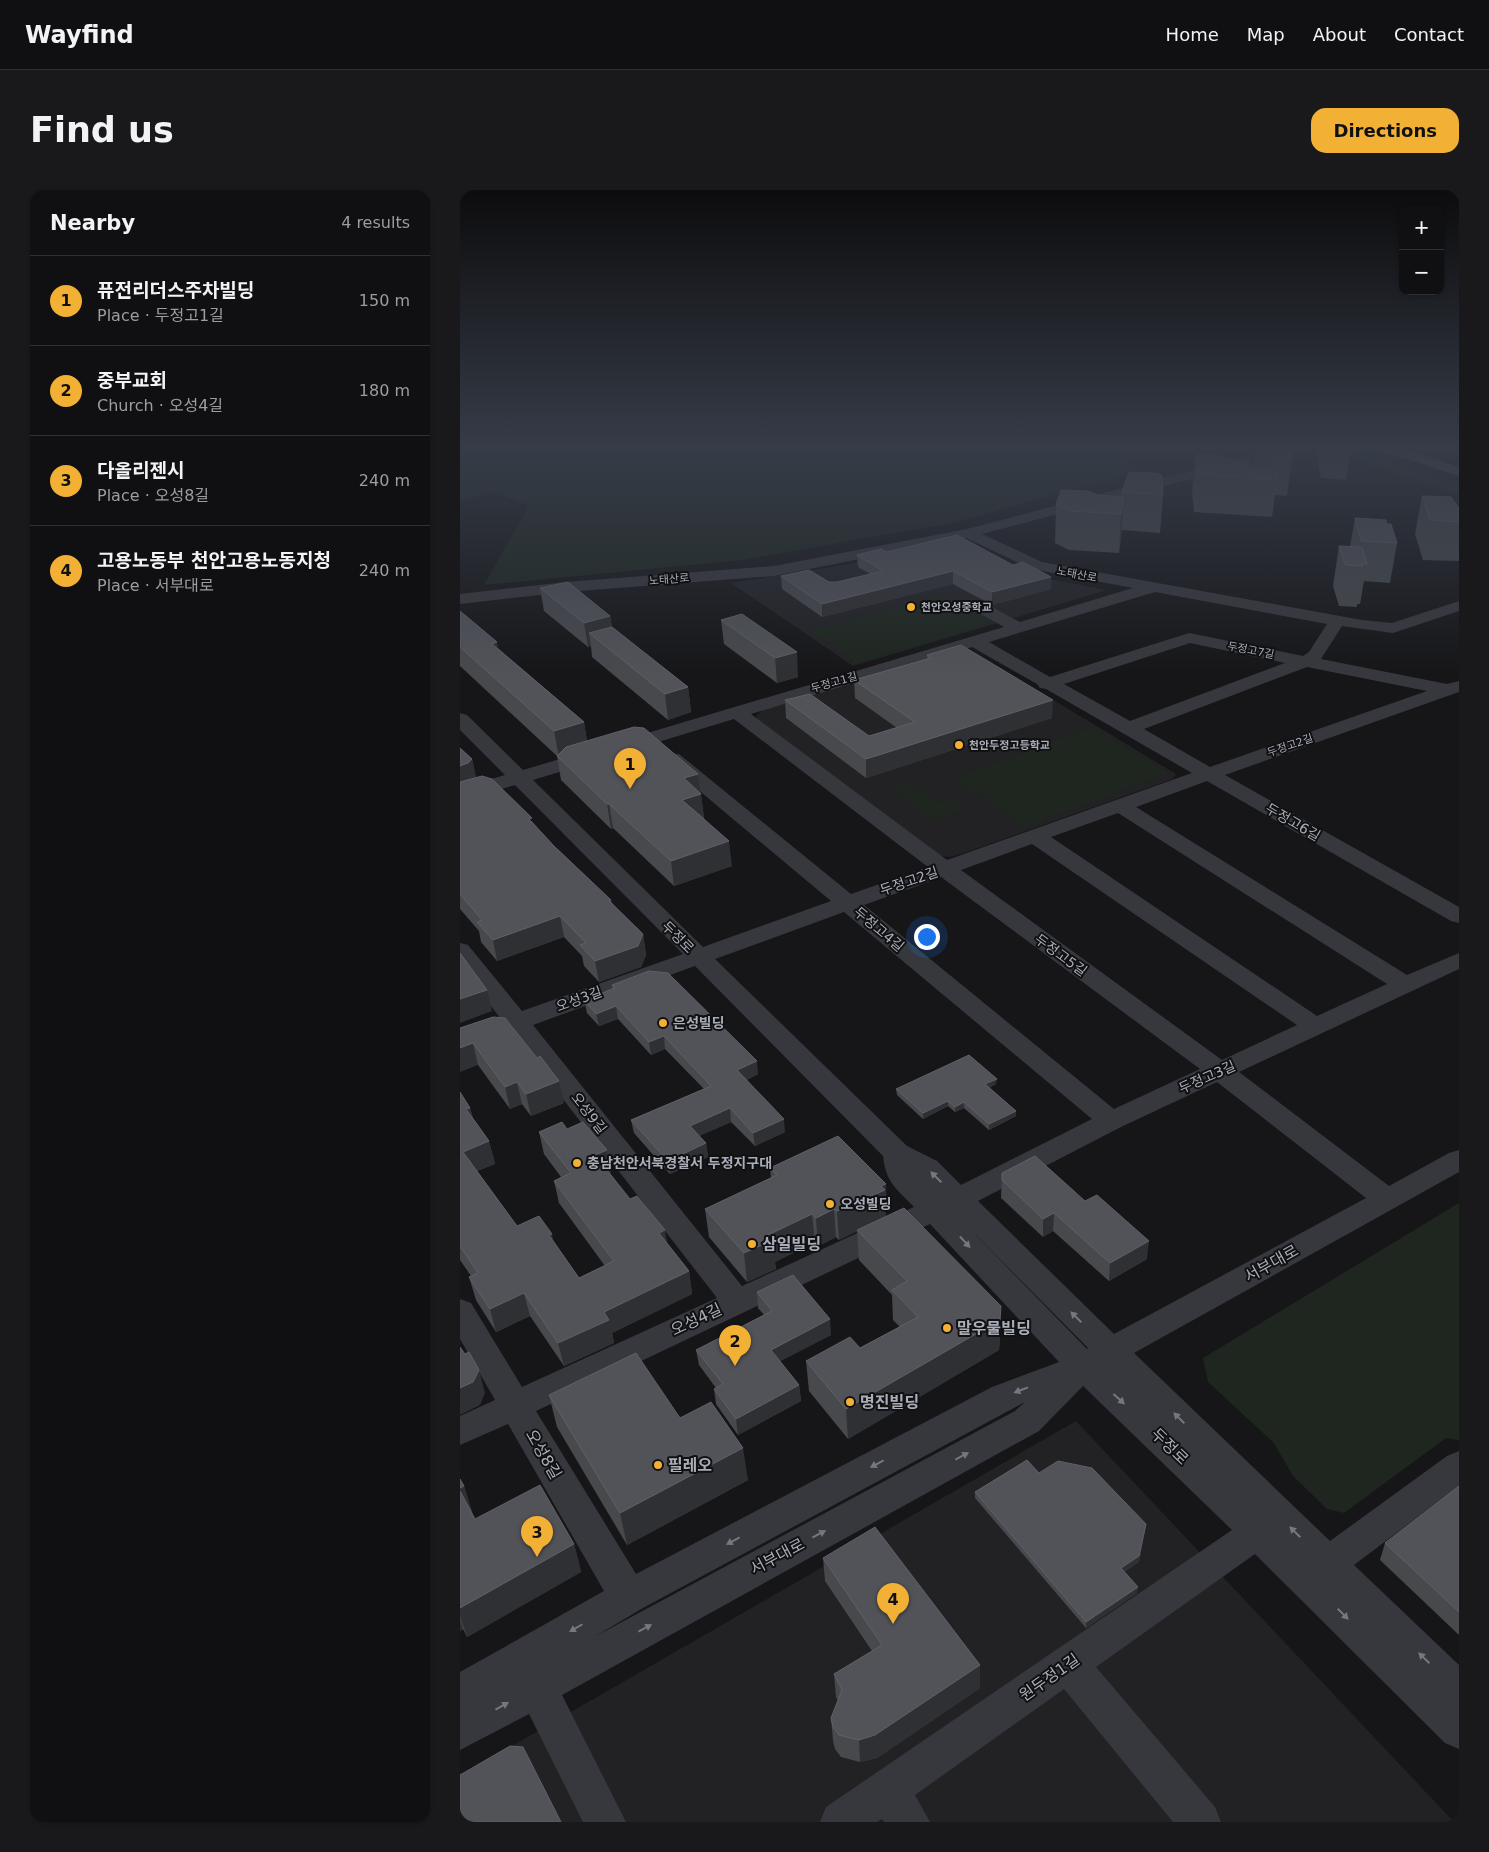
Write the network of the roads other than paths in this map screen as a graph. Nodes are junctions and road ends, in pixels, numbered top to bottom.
1 (1006, 522) edge
2 (968, 532) junction
3 (1150, 588) junction
4 (460, 599) edge
5 (978, 606) dead end
6 (1459, 606) edge
7 (1337, 621) junction
8 (1019, 628) junction
9 (974, 641) junction
10 (1306, 660) junction
11 (1046, 684) junction
12 (1455, 691) edge
13 (735, 711) junction
14 (460, 719) edge
15 (1127, 729) junction
16 (647, 737) junction
17 (1208, 774) junction
18 (518, 777) junction
19 (460, 795) edge
20 (1121, 806) junction
21 (1036, 837) junction
22 (944, 869) junction
23 (848, 902) junction
24 (1459, 916) edge
25 (460, 950) edge
26 (698, 958) junction
27 (1459, 960) edge
28 (1406, 985) junction
29 (517, 1021) junction
30 (1317, 1027) junction
31 (460, 1042) edge
32 (1220, 1072) junction
33 (1111, 1121) junction
34 (1459, 1160) edge
35 (1387, 1199) junction
36 (946, 1204) junction
37 (736, 1300) junction
38 (460, 1311) edge
39 (1097, 1359) junction
40 (515, 1404) junction
41 (460, 1431) edge
42 (1459, 1466) edge
43 (1258, 1532) junction
44 (1327, 1564) junction
45 (630, 1596) junction
46 (1068, 1664) junction
47 (529, 1673) junction
48 (1459, 1692) edge
49 (460, 1693) edge
50 (1459, 1729) edge
51 (460, 1730) edge
52 (898, 1806) edge
53 (605, 1822) edge
54 (840, 1822) edge
55 (1200, 1822) edge

1 - 2 street
2 - 3 street, 노태산로
2 - 4 street, 노태산로
3 - 7 street, 노태산로
3 - 8 street, 두정고1길
5 - 8 street
6 - 7 street, 노태산로
7 - 10 street
8 - 9 street, 두정고1길
9 - 11 street, 두정고6길
9 - 13 street, 두정고1길
10 - 11 street, 두정고7길
10 - 12 street, 두정고7길
10 - 15 street
11 - 15 street, 두정고6길
12 - 17 street, 두정고2길
13 - 16 street, 두정고1길
13 - 22 street, 두정고5길
14 - 18 street, 두정로
15 - 17 street, 두정고6길
16 - 18 street, 두정고1길
16 - 23 street, 두정고4길
17 - 20 street, 두정고2길
17 - 24 street, 두정고6길
18 - 19 street, 두정고1길
18 - 26 street, 두정로
20 - 21 street, 두정고2길
20 - 28 street
21 - 22 street, 두정고2길
21 - 30 street
22 - 23 street, 두정고2길
22 - 32 street, 두정고5길
23 - 26 street, 두정고2길
23 - 33 street, 두정고4길
25 - 29 street, 오성9길
26 - 29 street, 오성3길
26 - 36 street, 두정로
27 - 28 street, 두정고3길
28 - 30 street, 두정고3길
29 - 31 street, 오성3길
29 - 37 street, 오성9길
30 - 32 street, 두정고3길
32 - 33 street, 두정고3길
32 - 35 street, 두정고5길
33 - 36 street, 두정고3길
34 - 35 street, 서부대로
35 - 39 street, 서부대로
36 - 37 street, 오성4길
36 - 39 street, 두정로
37 - 40 street, 오성4길
38 - 40 street, 오성8길
39 -> 43 street, 두정로
44 -> 39 street, 두정로
39 -> 45 street, 서부대로
47 -> 39 street, 서부대로
40 - 41 street, 오성4길
40 - 45 street, 오성8길
42 - 44 street
43 - 46 street, 원두정1길
43 -> 50 street, 두정로
48 -> 44 street, 두정로
45 -> 47 street, 서부대로
46 - 52 street, 원두정1길
46 - 55 street
47 - 49 street, 서부대로
51 -> 47 street, 서부대로
47 - 53 street
52 - 54 street, 원두정1길

